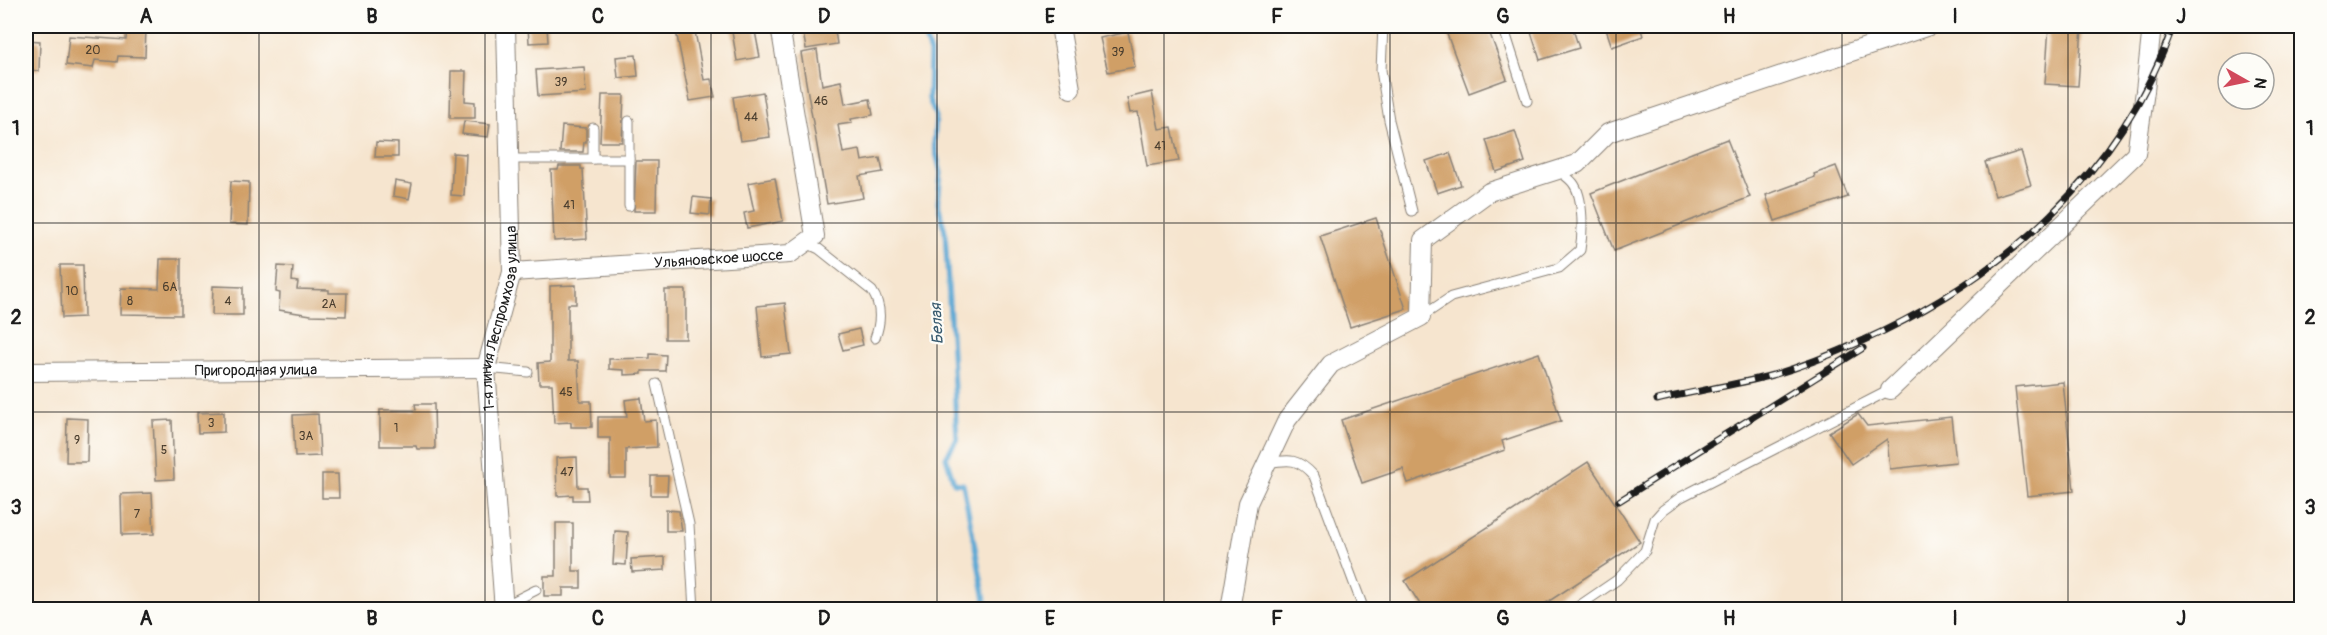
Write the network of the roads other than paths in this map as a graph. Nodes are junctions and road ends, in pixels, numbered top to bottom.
1 (506, 26) edge
2 (780, 26) edge
3 (1060, 26) edge
4 (1383, 26) edge
5 (1503, 26) edge
6 (1929, 26) edge
7 (2152, 26) edge
8 (1071, 89) dead end
9 (1527, 101) dead end
10 (629, 121) dead end
11 (593, 128) dead end
12 (509, 159) junction
13 (593, 159) junction
14 (629, 159) junction
15 (1558, 170) junction
16 (629, 206) dead end
17 (1412, 211) dead end
18 (806, 243) junction
19 (512, 272) junction
20 (1421, 317) junction
21 (875, 338) dead end
22 (486, 368) junction
23 (26, 372) edge
24 (528, 372) dead end
25 (657, 384) dead end
26 (1890, 390) joint
27 (1267, 463) junction
28 (536, 590) dead end
29 (504, 608) edge
30 (694, 609) edge
31 (1230, 609) edge
32 (1364, 609) edge
33 (1573, 609) edge

1 - 12 street, 1-я линия Леспромхоза улица
2 - 18 street
3 - 8 street
4 - 17 lane
5 - 9 lane
6 - 15 street
7 - 26 street
10 - 14 lane
11 - 13 lane
12 - 13 lane
12 - 19 street, 1-я линия Леспромхоза улица
13 - 14 lane
14 - 16 lane
15 - 20 street
15 - 20 lane
18 - 19 street, Ульяновское шоссе
18 - 21 lane
19 - 22 street, 1-я линия Леспромхоза улица
20 - 27 street
22 - 23 street, Пригородная улица
22 - 24 lane
22 - 29 street, 1-я линия Леспромхоза улица
25 - 30 lane
26 - 33 lane
27 - 31 street
27 - 32 lane
28 - 29 lane

